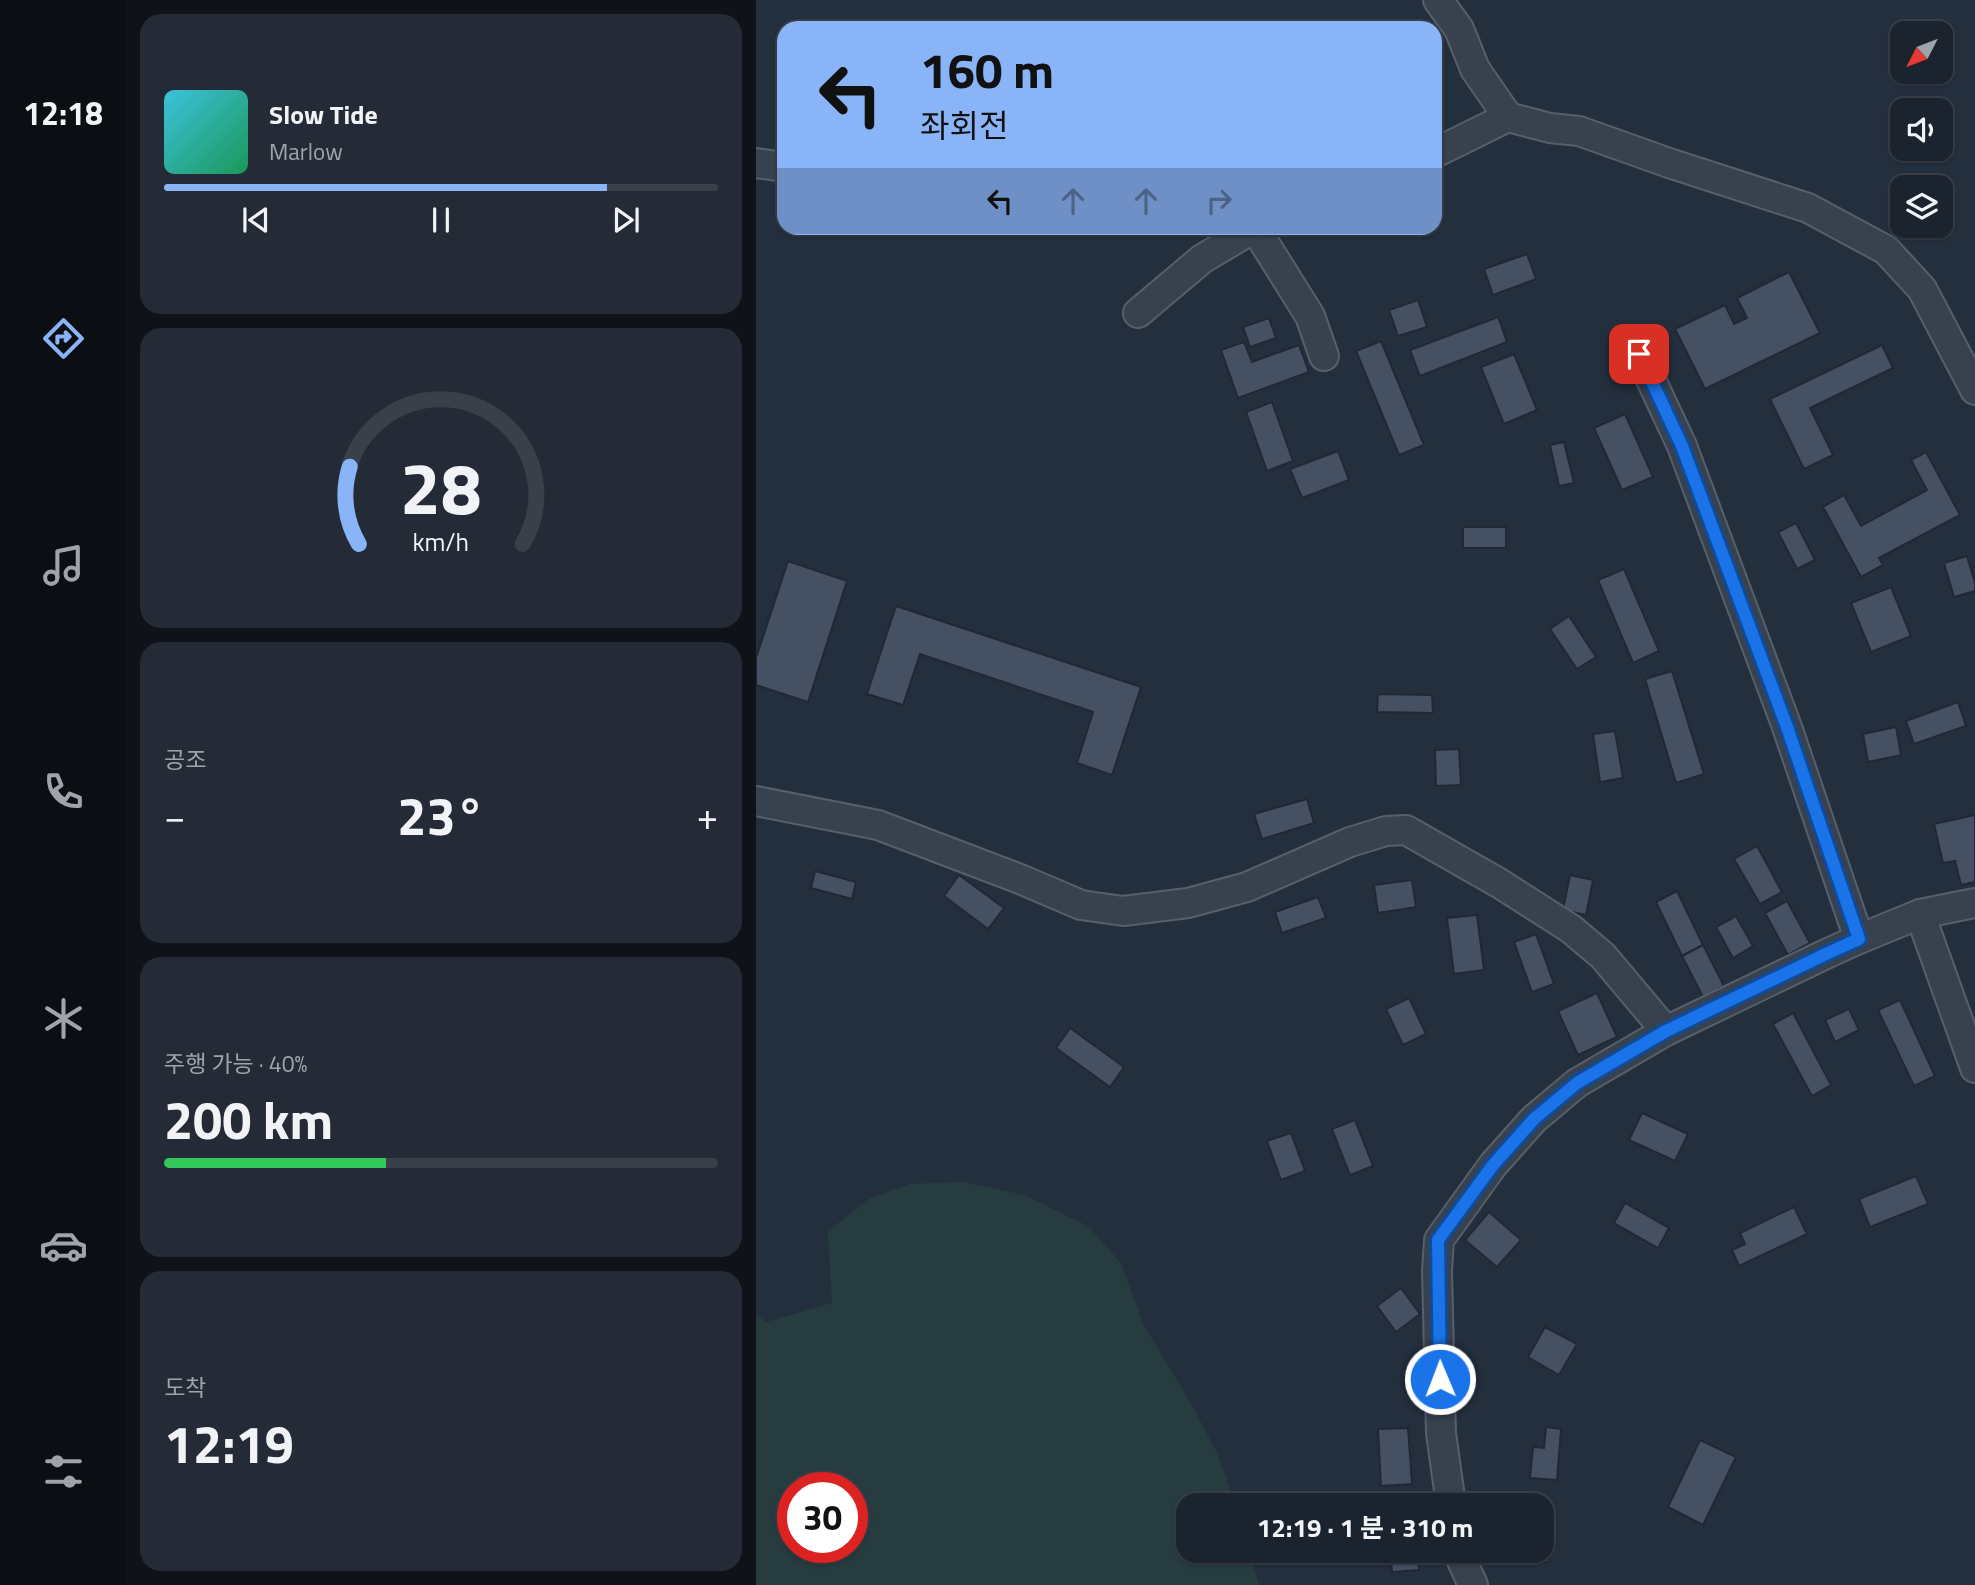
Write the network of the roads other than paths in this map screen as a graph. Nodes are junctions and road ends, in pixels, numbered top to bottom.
1 (1438, 0) edge
2 (1508, 117) junction
3 (1442, 150) edge
4 (756, 163) edge
5 (777, 166) edge
6 (1243, 235) edge
7 (1259, 235) edge
8 (1139, 313) dead end
9 (1639, 354) dead end
10 (1324, 356) dead end
11 (1975, 390) edge
12 (756, 801) edge
13 (1975, 902) edge
14 (1920, 914) junction
15 (1859, 939) junction
16 (1666, 1031) junction
17 (1975, 1068) edge
18 (1449, 1493) edge
19 (1463, 1563) edge
20 (1473, 1585) edge

1 - 2 street
2 - 3 street
2 - 11 street
4 - 5 street
6 - 8 street
7 - 10 street
9 - 15 street
12 - 16 street
13 - 14 street
14 - 15 street
14 - 17 street
15 - 16 street
16 - 18 street
19 - 20 street

